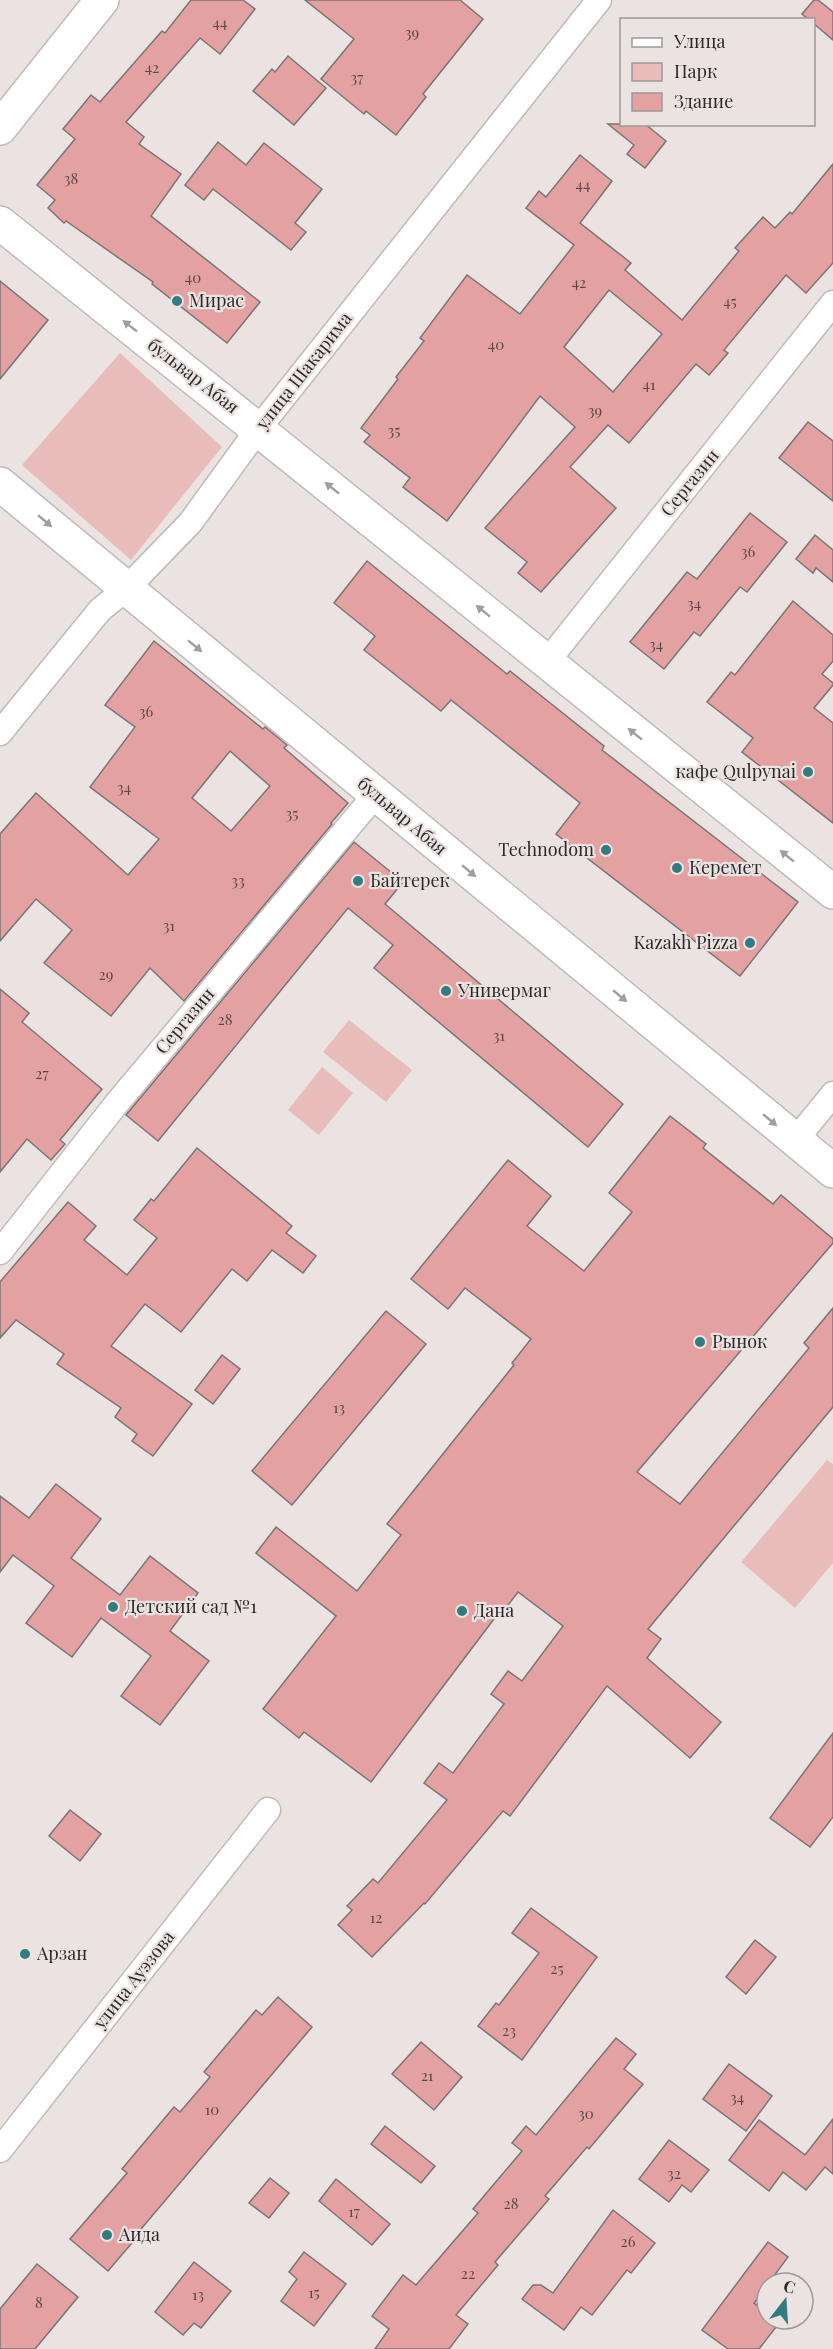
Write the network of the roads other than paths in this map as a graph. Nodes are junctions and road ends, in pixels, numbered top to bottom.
1 (102, 0) edge
2 (599, 0) edge
3 (0, 128) edge
4 (0, 223) edge
5 (833, 303) edge
6 (259, 428) junction
7 (0, 484) edge
8 (126, 589) junction
9 (546, 663) junction
10 (0, 733) edge
11 (376, 794) junction
12 (833, 892) edge
13 (833, 1094) edge
14 (795, 1141) junction
15 (833, 1171) edge
16 (0, 1252) edge
17 (268, 1810) dead end
18 (0, 2150) edge

1 - 3 main road
2 - 6 street, улица Шакарима
6 -> 4 main road, бульвар Абая
5 - 9 street, Сергазин
6 - 8 street, улица Шакарима
9 -> 6 main road, бульвар Абая
7 -> 8 main road, бульвар Абая
8 - 10 street, улица Шакарима
8 -> 11 main road, бульвар Абая
12 -> 9 main road, бульвар Абая
11 -> 14 main road, бульвар Абая
11 - 16 street, Сергазин
13 - 14 street
14 - 15 main road, бульвар Абая
17 - 18 street, улица Ауэзова

